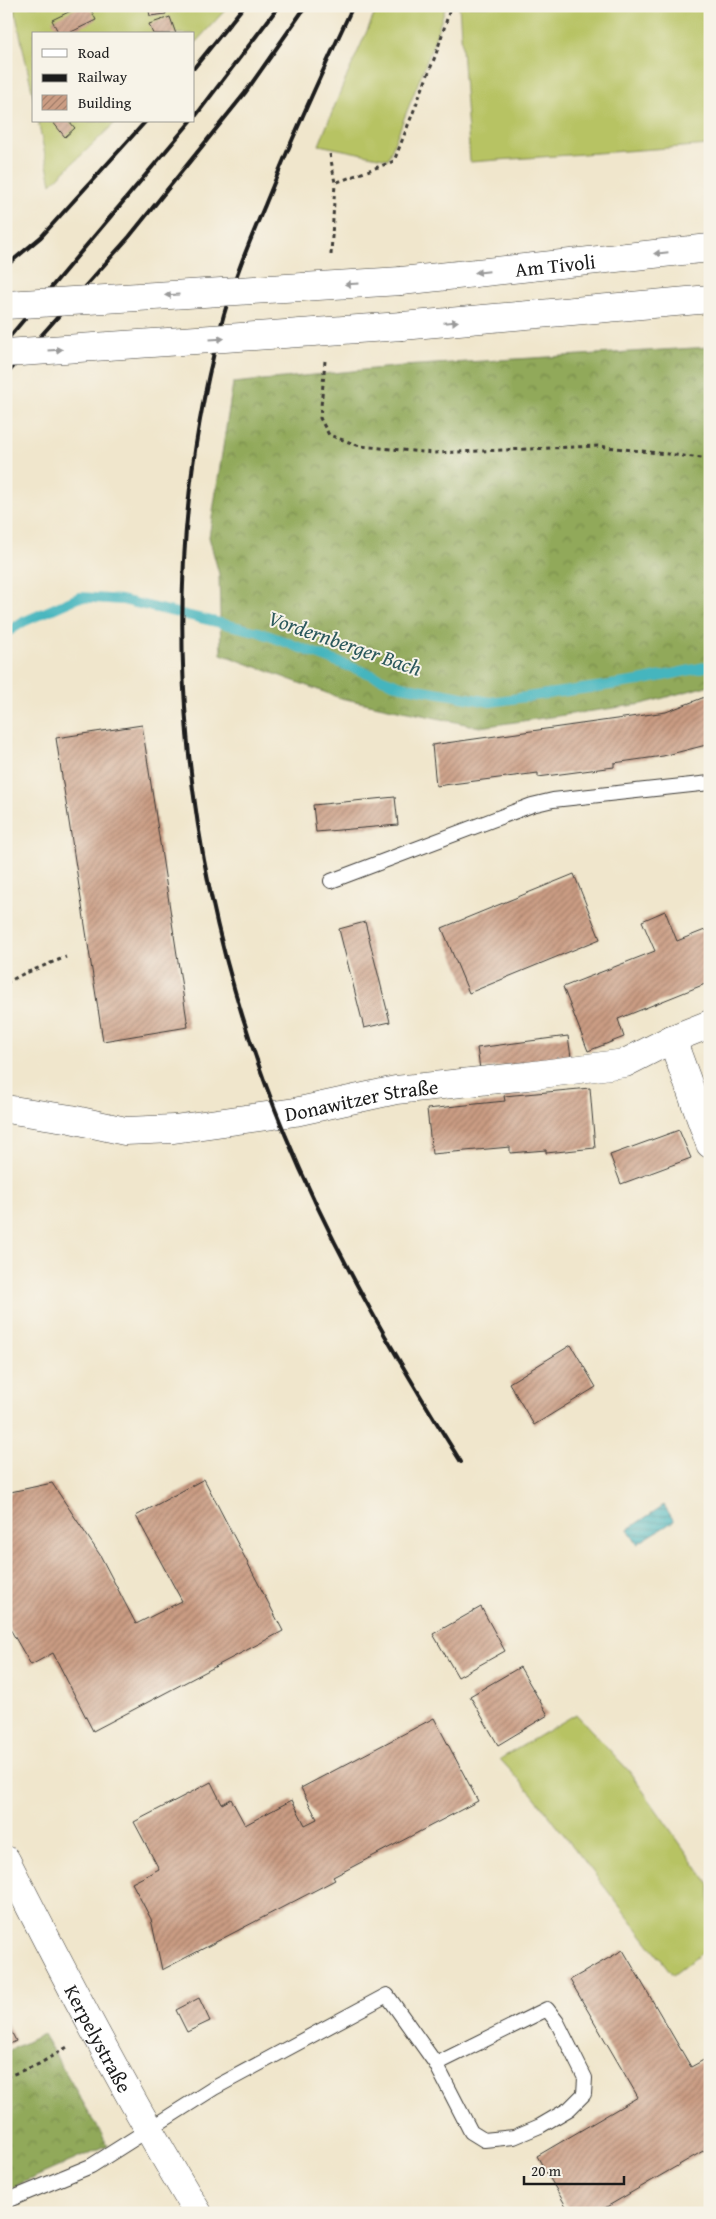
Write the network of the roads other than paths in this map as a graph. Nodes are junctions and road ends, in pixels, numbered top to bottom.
1 (710, 248) edge
2 (710, 299) edge
3 (6, 305) edge
4 (6, 353) edge
5 (710, 784) edge
6 (330, 881) dead end
7 (710, 1024) edge
8 (672, 1039) junction
9 (6, 1109) edge
10 (710, 1144) edge
11 (6, 1860) edge
12 (436, 2064) junction
13 (148, 2130) junction
14 (6, 2201) edge
15 (198, 2213) edge

1 -> 3 main road, Am Tivoli, bridge
4 -> 2 main road, bridge
5 - 6 lane
7 - 8 main road, Donawitzer Straße
8 - 9 main road, Donawitzer Straße
8 - 10 main road
11 - 13 main road, Kerpelystraße
12 - 12 lane
12 - 13 lane
13 - 14 lane
13 - 15 main road, Kerpelystraße

